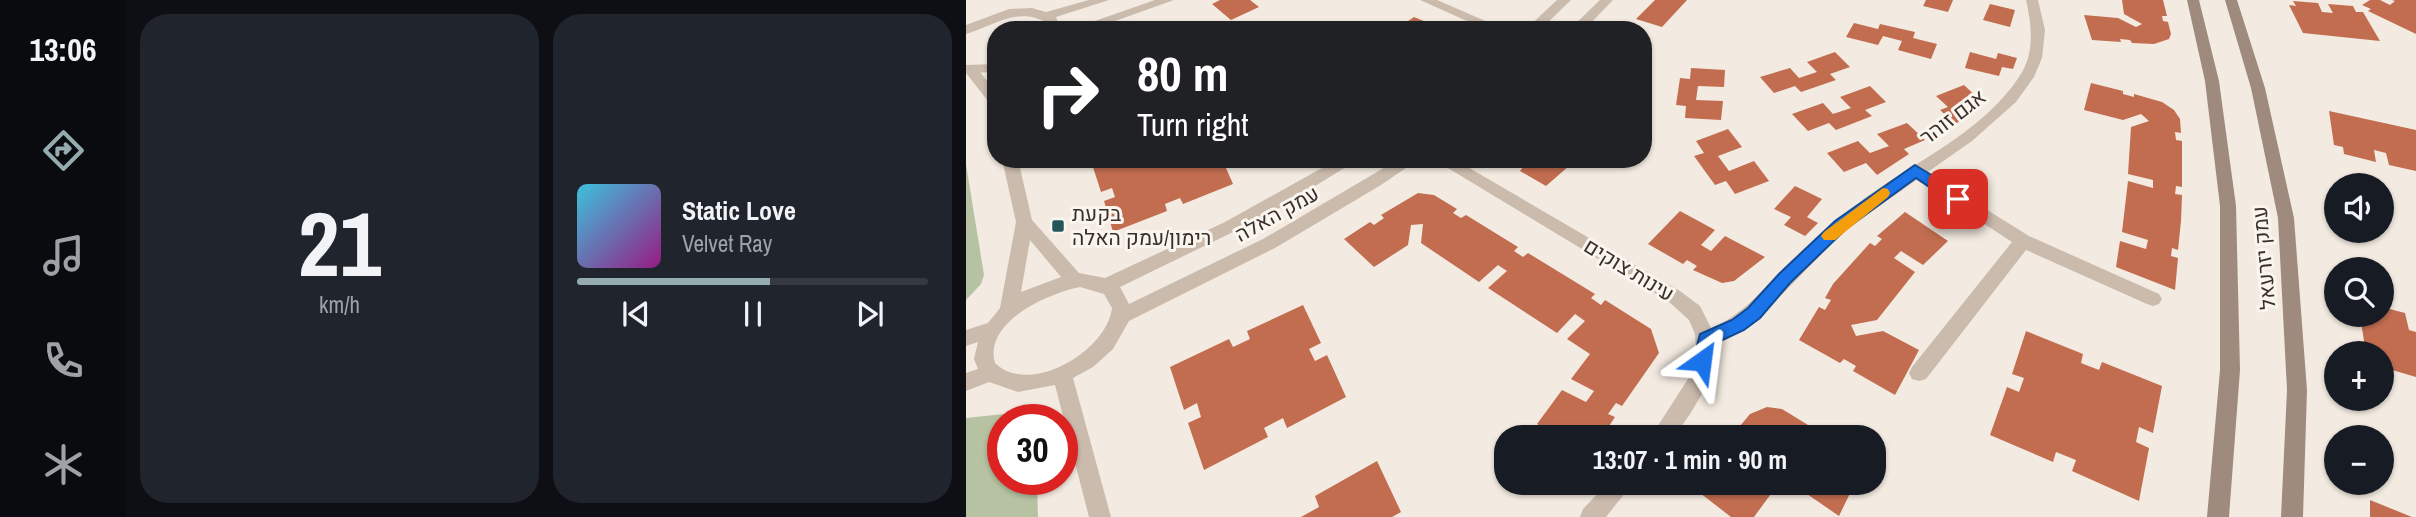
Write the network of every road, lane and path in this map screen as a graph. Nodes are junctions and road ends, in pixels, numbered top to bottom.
1 (1103, 0) edge
2 (1168, 0) edge
3 (1426, 0) edge
4 (1565, 0) edge
5 (1607, 0) edge
6 (2032, 0) edge
7 (2193, 0) edge
8 (2231, 0) edge
9 (1046, 16) junction
10 (989, 21) edge
11 (1053, 21) edge
12 (1104, 21) edge
13 (1477, 21) edge
14 (1542, 21) edge
15 (1585, 21) edge
16 (987, 22) edge
17 (966, 30) edge
18 (987, 69) edge
19 (969, 70) edge
20 (987, 91) edge
21 (1012, 168) edge
22 (1337, 168) edge
23 (1397, 168) edge
24 (1456, 168) edge
25 (1915, 171) junction
26 (1024, 222) junction
27 (2023, 241) junction
28 (1075, 281) junction
29 (1107, 285) junction
30 (2153, 299) dead end
31 (1009, 312) junction
32 (1121, 317) junction
33 (995, 328) junction
34 (966, 338) edge
35 (1706, 339) junction
36 (991, 373) junction
37 (1919, 373) dead end
38 (1062, 374) junction
39 (966, 382) edge
40 (1670, 425) edge
41 (1611, 495) edge
42 (1100, 517) edge
43 (1591, 517) edge
44 (2218, 517) edge
45 (2292, 517) edge

1 - 9 street
2 - 12 street
3 - 13 street
4 - 14 street
5 - 15 street
6 - 25 street, אגם זוהר
7 - 44 main road, עמק יזרעאל
8 - 45 main road, עמק יזרעאל
9 - 10 street
9 - 11 street
16 - 17 street
18 - 19 street
19 - 20 street
21 - 26 street
22 - 29 street, עמק האלה
23 - 32 street, עמק האלה
24 - 35 street, עינות צוקים
25 - 27 street
25 - 35 street, אגם זוהר
26 - 28 street
26 - 31 street
27 - 30 street
27 - 37 street
28 - 29 street
28 - 31 street
29 - 32 street
31 - 33 street
32 - 38 street
33 - 34 street
33 - 36 street
35 - 40 street
36 - 38 street
36 - 39 street
38 - 42 street
41 - 43 street

